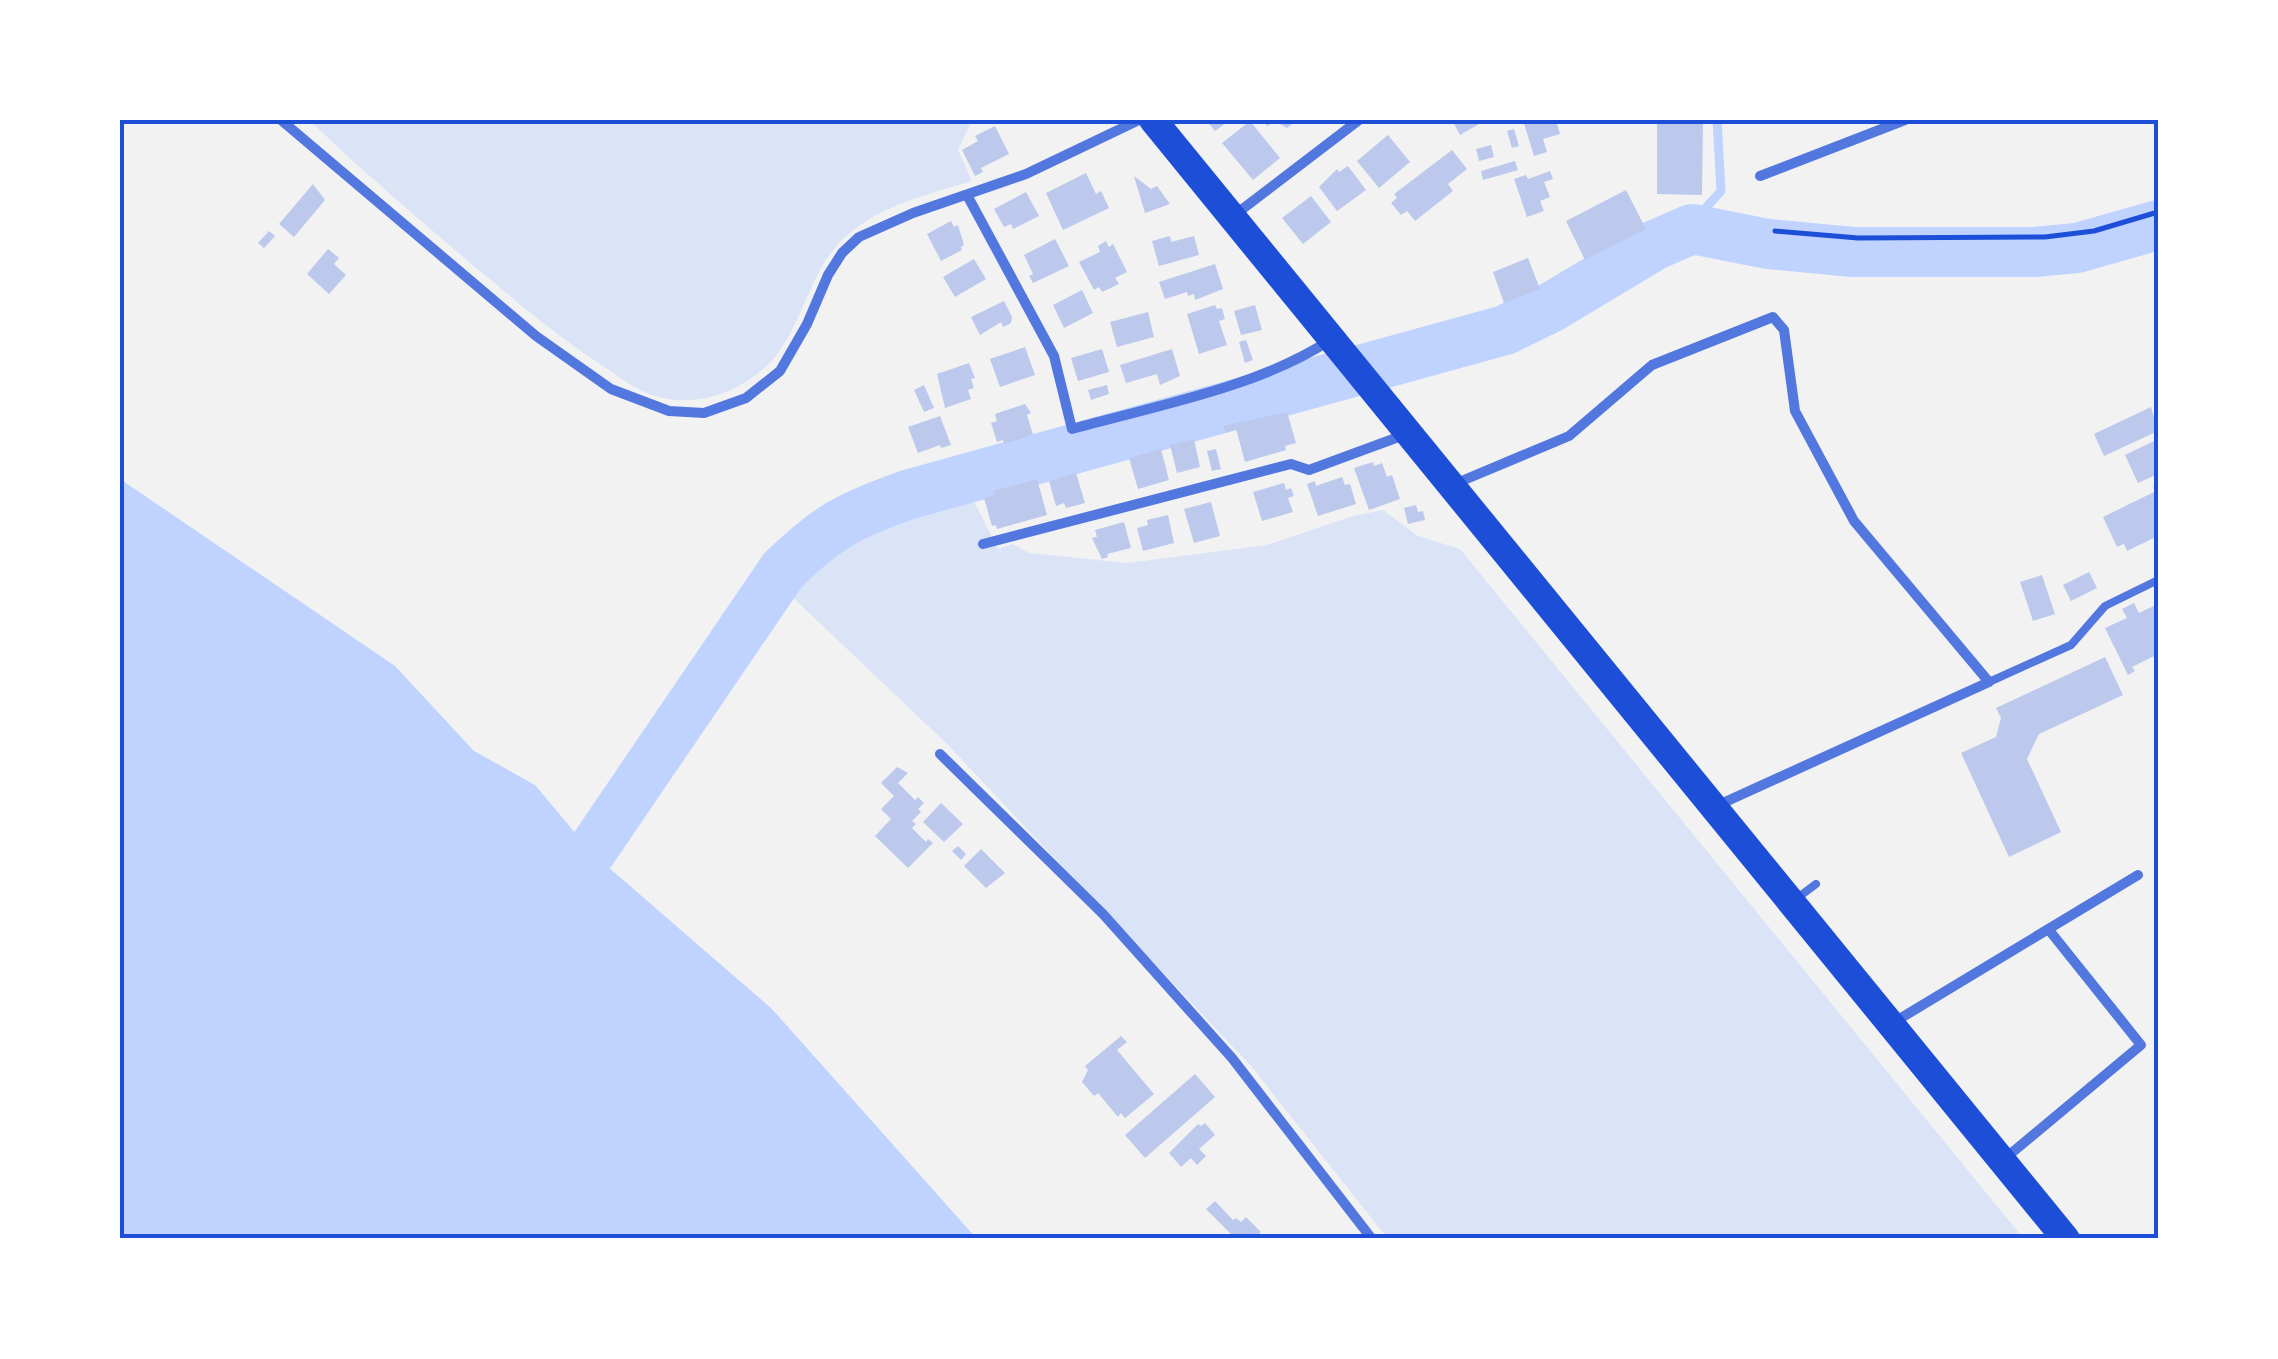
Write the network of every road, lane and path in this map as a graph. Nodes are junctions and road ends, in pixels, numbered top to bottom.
1 (281, 120) edge
2 (1138, 120) edge
3 (1153, 120) edge
4 (1359, 120) edge
5 (1904, 120) edge
6 (1760, 176) dead end
7 (967, 195) junction
8 (2158, 212) edge
9 (1232, 218) junction
10 (1774, 231) dead end
11 (1340, 350) junction
12 (1408, 434) junction
13 (1450, 486) junction
14 (983, 544) dead end
15 (2158, 580) edge
16 (1989, 682) junction
17 (940, 754) dead end
18 (1713, 807) junction
19 (2138, 876) dead end
20 (1816, 884) dead end
21 (1792, 903) junction
22 (2049, 930) junction
23 (1890, 1024) junction
24 (2002, 1161) junction
25 (1372, 1239) edge
26 (2066, 1239) edge

1 - 7 street
2 - 7 street
3 - 9 highway
4 - 9 street
5 - 6 street
7 - 11 street
8 - 10 path
9 - 11 highway
11 - 12 highway
12 - 13 highway
12 - 14 street
13 - 16 street
13 - 18 highway
15 - 16 lane
16 - 18 street
17 - 25 street
18 - 21 highway
19 - 22 street
20 - 21 lane
21 - 23 highway
22 - 23 street
22 - 24 street
23 - 24 highway
24 - 26 highway

